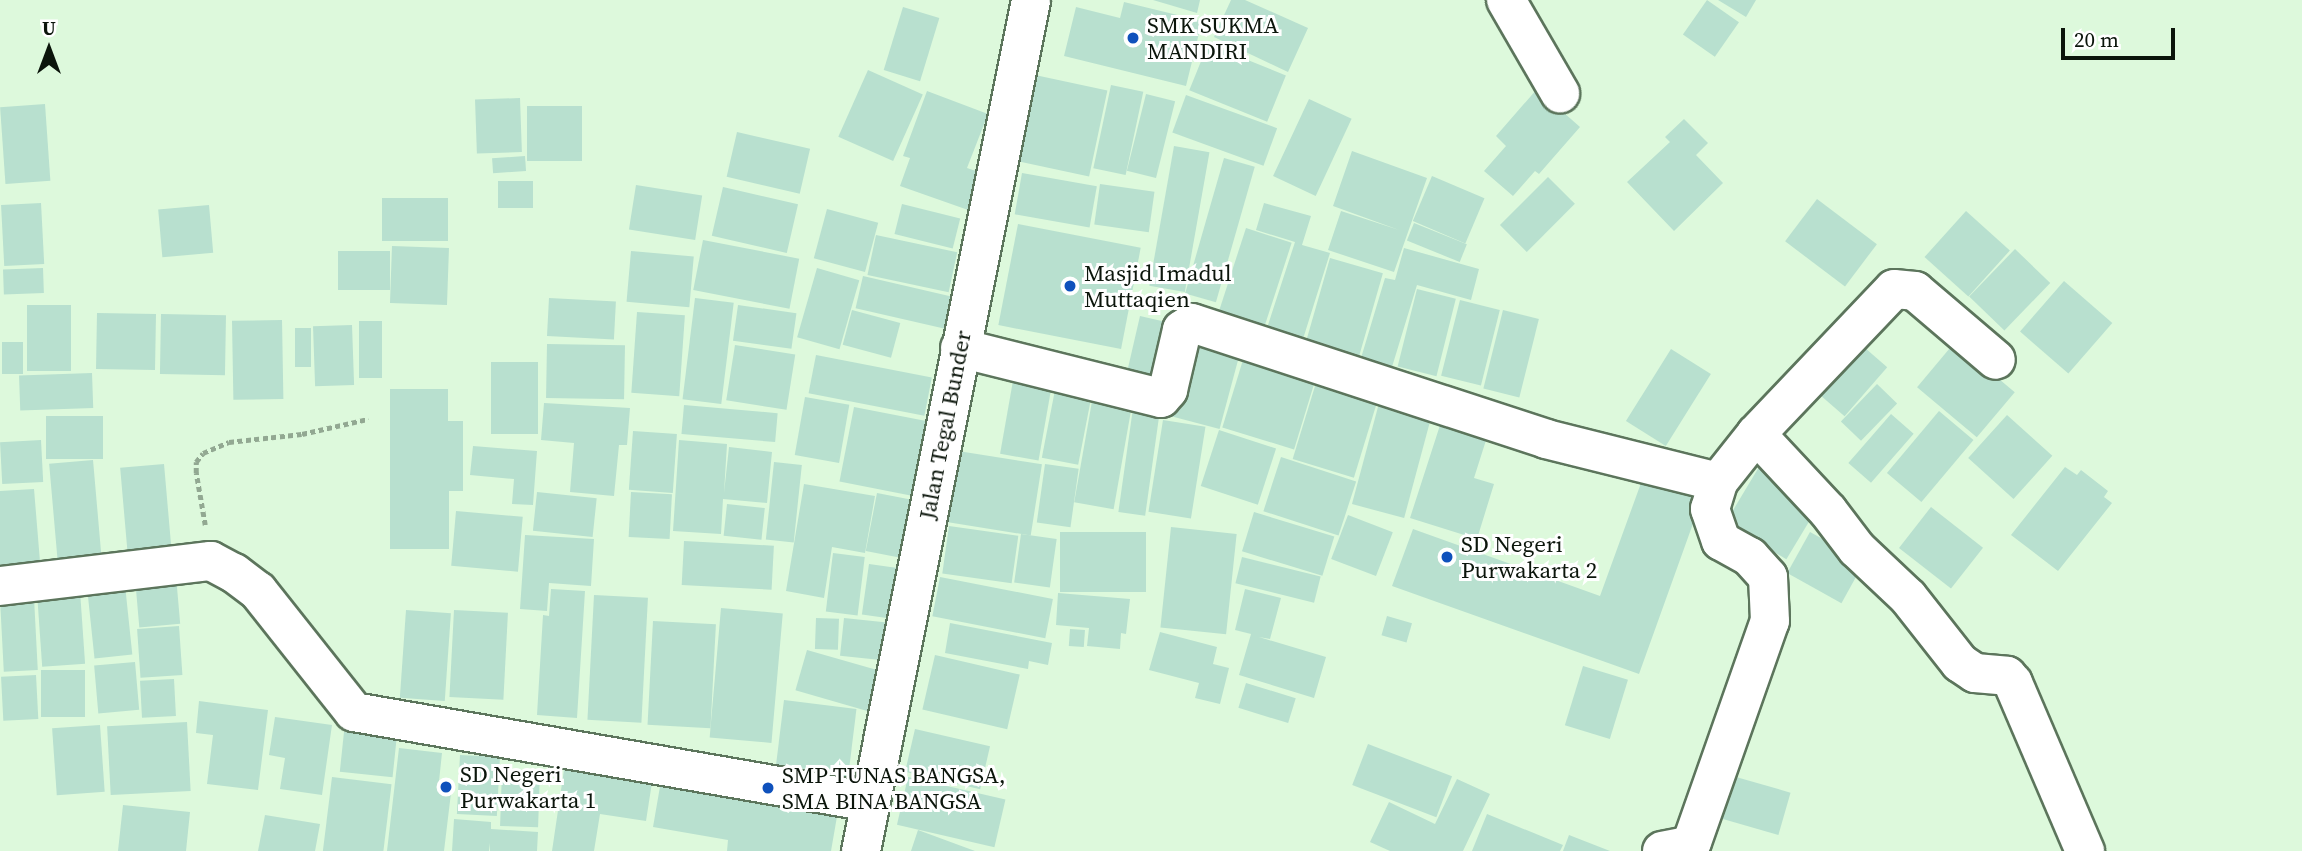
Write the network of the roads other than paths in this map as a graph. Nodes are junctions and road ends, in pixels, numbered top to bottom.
1 (1031, 0) edge
2 (1506, 0) edge
3 (1560, 93) dead end
4 (960, 348) junction
5 (1996, 360) dead end
6 (1756, 434) junction
7 (1718, 482) junction
8 (0, 586) edge
9 (870, 802) junction
10 (861, 851) edge
11 (1662, 851) edge
12 (2085, 851) edge

1 - 4 street, Jalan Tegal Bunder
2 - 3 street
4 - 7 street
4 - 9 street, Jalan Tegal Bunder
5 - 6 street
6 - 7 street
6 - 12 street
7 - 11 street
8 - 9 street
9 - 10 street, Jalan Tegal Bunder

